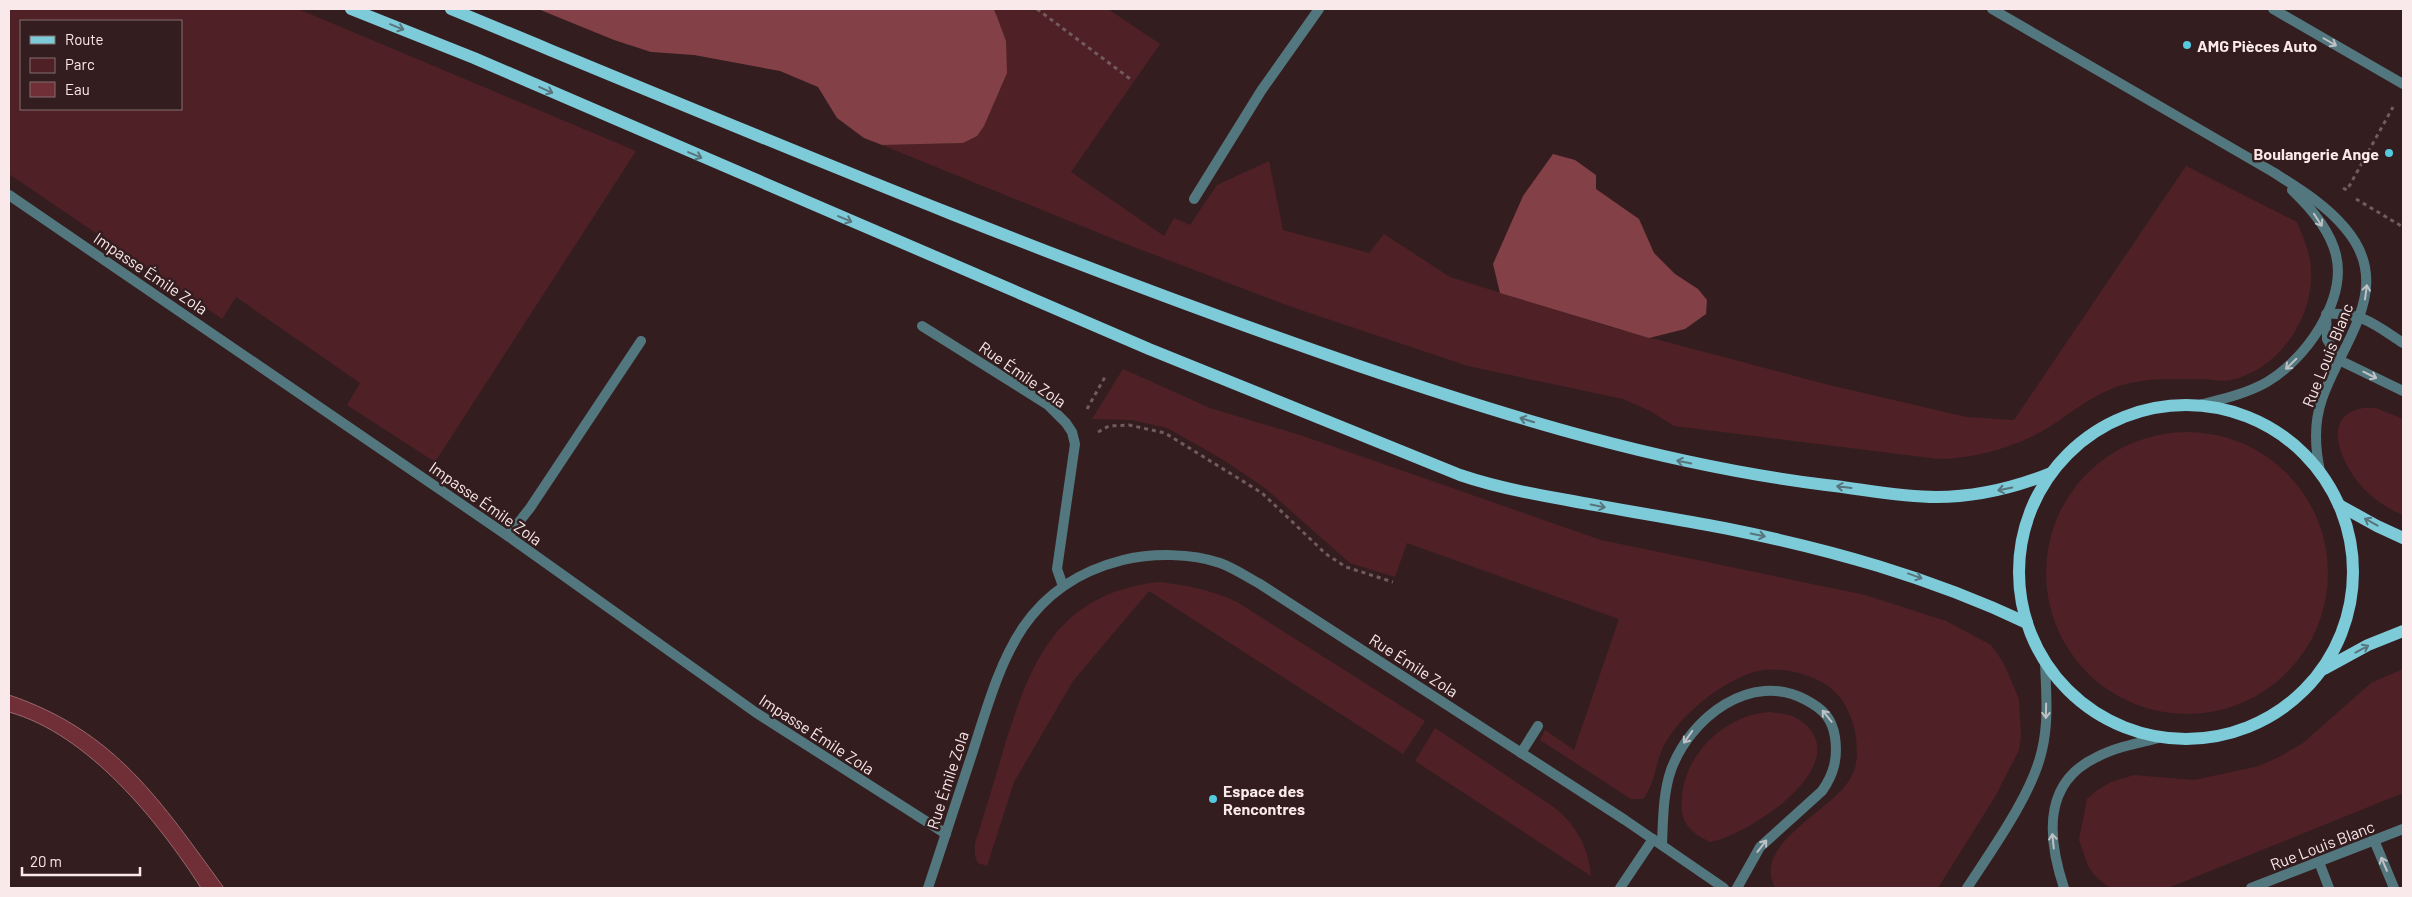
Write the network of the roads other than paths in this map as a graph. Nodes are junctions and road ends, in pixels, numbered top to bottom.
1 (351, 9) edge
2 (451, 9) edge
3 (1319, 9) edge
4 (1992, 9) edge
5 (2273, 9) edge
6 (2403, 84) edge
7 (2273, 172) junction
8 (9, 195) edge
9 (1194, 200) dead end
10 (2326, 314) junction
11 (2361, 316) junction
12 (922, 326) dead end
13 (641, 342) dead end
14 (2403, 343) edge
15 (2339, 360) junction
16 (2403, 391) edge
17 (2199, 405) junction
18 (2320, 471) junction
19 (2051, 473) junction
20 (2339, 505) junction
21 (508, 536) junction
22 (2403, 538) edge
23 (1063, 586) junction
24 (2027, 623) junction
25 (2403, 631) edge
26 (2045, 662) junction
27 (2322, 670) junction
28 (1538, 726) dead end
29 (2159, 738) junction
30 (1521, 753) junction
31 (2403, 829) edge
32 (946, 834) junction
33 (1653, 839) junction
34 (2374, 840) junction
35 (1662, 845) junction
36 (2319, 862) junction
37 (1981, 866) junction
38 (928, 888) edge
39 (1620, 888) edge
40 (1724, 888) edge
41 (1737, 888) edge
42 (1967, 888) edge
43 (1976, 888) edge
44 (2064, 888) edge
45 (2251, 888) edge
46 (2329, 888) edge
47 (2394, 888) edge

1 -> 24 main road
19 -> 2 main road
3 - 9 street
4 - 7 street, Rue Louis Blanc
5 -> 6 street
7 -> 10 street, Rue Louis Blanc
11 -> 7 street, Rue Louis Blanc
8 - 21 street, Impasse Émile Zola
10 - 11 street
10 - 15 street
10 -> 17 street, Rue Louis Blanc
11 - 14 street
11 - 15 street, Rue Louis Blanc
12 - 23 street, Rue Émile Zola
13 - 21 street
15 -> 16 street
15 - 18 street, Rue Louis Blanc
17 - 18 main road
17 - 19 main road
18 - 20 main road
19 - 24 main road
22 -> 20 main road
20 - 27 main road
21 - 32 street, Impasse Émile Zola
23 - 30 street, Rue Émile Zola
23 - 32 street, Rue Émile Zola
24 - 26 main road
27 -> 25 main road
26 - 29 main road
26 -> 37 street
27 - 29 main road
28 - 30 street
44 -> 29 street
30 - 33 street, Rue Émile Zola
31 - 34 street, Rue Louis Blanc
32 - 38 street, Rue Émile Zola
33 - 35 street, Rue Émile Zola
33 - 39 street
34 - 36 street, Rue Louis Blanc
47 -> 34 street
35 - 40 street, Rue Émile Zola
41 -> 35 street
36 - 45 street, Rue Louis Blanc
36 - 46 street
37 - 42 street
37 - 43 street

